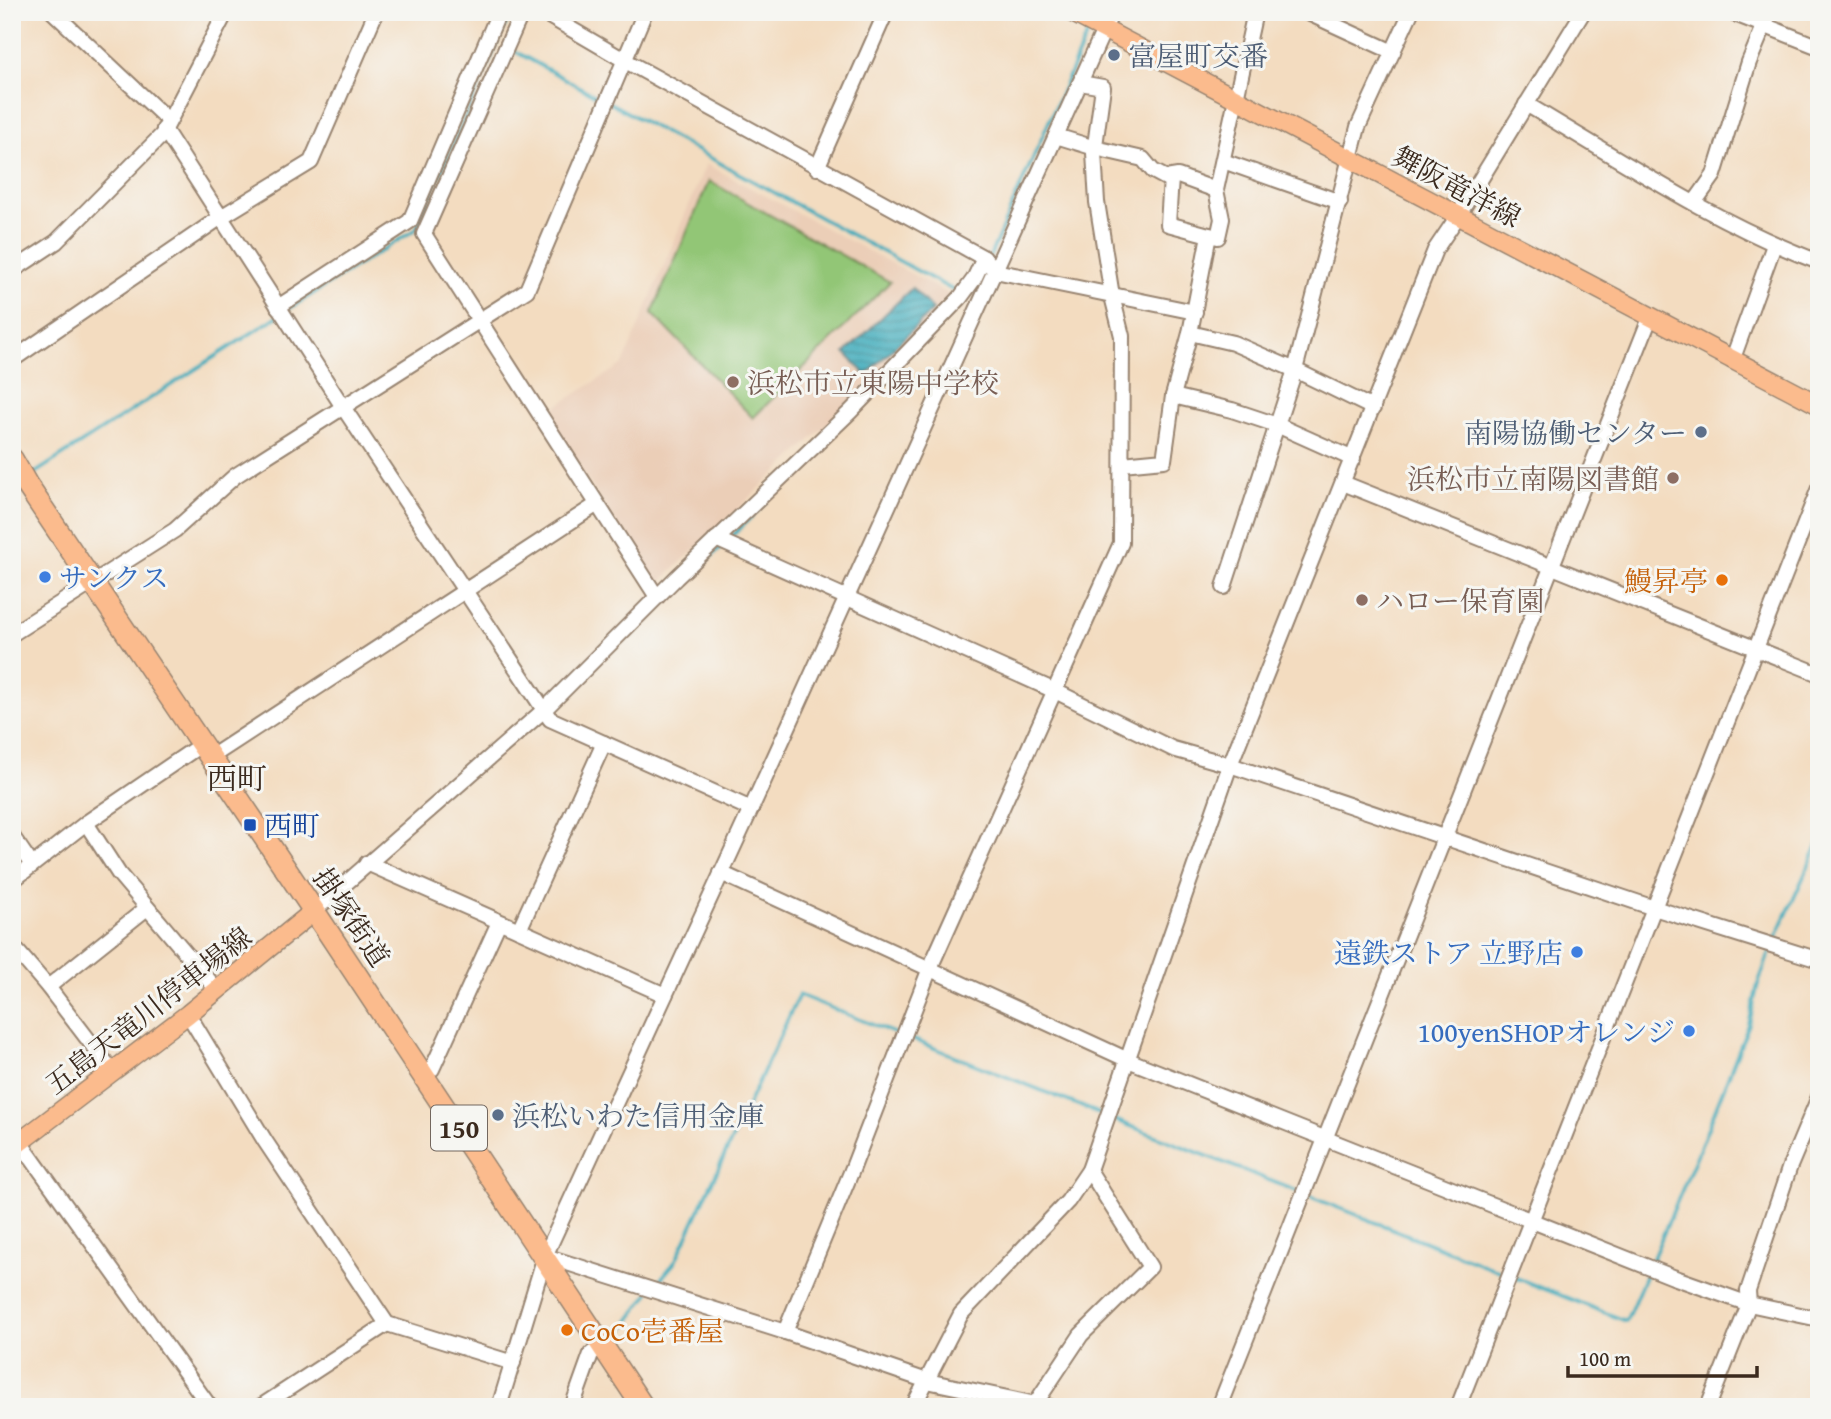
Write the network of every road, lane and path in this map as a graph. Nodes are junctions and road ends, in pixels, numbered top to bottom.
1 (53, 12) edge
2 (226, 12) edge
3 (376, 12) edge
4 (499, 12) edge
5 (522, 12) edge
6 (542, 12) edge
7 (645, 12) edge
8 (886, 12) edge
9 (1071, 12) edge
10 (1112, 12) edge
11 (1255, 12) edge
12 (1306, 12) edge
13 (1411, 12) edge
14 (1583, 12) edge
15 (1730, 12) edge
16 (1767, 19) edge
17 (1104, 30) junction
18 (1819, 47) edge
19 (1393, 52) junction
20 (624, 60) junction
21 (1080, 83) junction
22 (1237, 100) junction
23 (1526, 104) junction
24 (167, 125) junction
25 (1056, 136) junction
26 (1095, 148) junction
27 (1349, 158) junction
28 (1223, 161) junction
29 (817, 167) junction
30 (1171, 178) junction
31 (1216, 190) junction
32 (1340, 202) junction
33 (1694, 203) junction
34 (1458, 216) junction
35 (221, 217) junction
36 (1209, 235) junction
37 (1774, 245) junction
38 (984, 258) junction
39 (1819, 262) edge
40 (12, 271) edge
41 (995, 271) junction
42 (1112, 296) junction
43 (281, 310) junction
44 (1195, 312) junction
45 (1650, 318) junction
46 (479, 320) junction
47 (1191, 333) junction
48 (12, 360) edge
49 (1732, 361) junction
50 (1295, 370) junction
51 (1173, 396) junction
52 (1819, 405) edge
53 (343, 407) junction
54 (1373, 408) junction
55 (1277, 425) junction
56 (1353, 459) junction
57 (1122, 464) junction
58 (20, 473) edge
59 (1343, 483) junction
60 (1819, 488) edge
61 (596, 505) junction
62 (716, 539) junction
63 (1551, 566) junction
64 (93, 584) junction
65 (1224, 587) dead end
66 (465, 590) junction
67 (657, 597) junction
68 (846, 597) junction
69 (12, 634) edge
70 (1754, 650) junction
71 (1819, 674) edge
72 (1055, 691) junction
73 (543, 711) junction
74 (604, 743) junction
75 (206, 750) junction
76 (1230, 765) junction
77 (751, 809) junction
78 (86, 823) junction
79 (12, 836) edge
80 (1445, 837) junction
81 (367, 863) junction
82 (32, 865) junction
83 (721, 873) junction
84 (12, 881) edge
85 (147, 908) junction
86 (1654, 908) junction
87 (314, 911) junction
88 (499, 922) junction
89 (519, 930) junction
90 (12, 946) edge
91 (1819, 960) edge
92 (930, 968) junction
93 (48, 987) junction
94 (217, 990) junction
95 (665, 995) junction
96 (188, 1014) junction
97 (1128, 1060) junction
98 (113, 1072) junction
99 (423, 1075) junction
100 (1819, 1097) edge
101 (1815, 1118) edge
102 (15, 1140) edge
103 (1325, 1140) junction
104 (1089, 1171) junction
105 (1531, 1220) junction
106 (545, 1256) junction
107 (1749, 1304) junction
108 (1819, 1319) edge
109 (387, 1324) junction
110 (785, 1332) junction
111 (605, 1348) junction
112 (513, 1363) junction
113 (926, 1381) junction
114 (1034, 1405) edge
115 (210, 1407) edge
116 (260, 1407) edge
117 (499, 1407) edge
118 (572, 1407) edge
119 (643, 1407) edge
120 (913, 1407) edge
121 (1051, 1407) edge
122 (1219, 1407) edge
123 (1458, 1407) edge
124 (1708, 1407) edge

1 - 24 street
2 - 24 street
3 - 35 street
4 - 43 street
5 - 46 street
6 - 20 street
7 - 20 street
8 - 29 street
9 - 17 main road, 舞阪竜洋線
10 - 17 street
11 - 22 street
12 - 19 street
13 - 19 street
14 - 23 street
15 - 16 street
16 - 18 street
16 - 33 street
17 - 21 street
17 - 22 main road, 舞阪竜洋線
19 - 27 street
20 - 29 street
20 - 46 street
21 - 25 street
21 - 26 street
22 - 27 main road, 舞阪竜洋線
22 - 28 street
23 - 33 street
23 - 34 street
24 - 35 street
24 - 40 street
25 - 26 street
25 - 41 street
26 - 30 street
26 - 42 street
27 - 32 street
27 - 34 main road, 舞阪竜洋線
28 - 31 street
28 - 32 street
29 - 38 street
30 - 31 street
30 - 36 street
31 - 36 street
32 - 50 street
33 - 37 street
34 - 45 main road, 舞阪竜洋線
34 - 54 street
35 - 43 street
35 - 48 street
36 - 44 street
37 - 39 street
37 - 49 street
38 - 41 street
38 - 62 street
41 - 42 street
41 - 68 street
42 - 44 street
42 - 57 street
43 - 53 street
44 - 47 street
45 - 49 main road, 舞阪竜洋線
45 - 63 street
46 - 53 street
46 - 61 street
47 - 50 street
47 - 51 street
49 - 52 main road, 舞阪竜洋線
50 - 54 street
50 - 55 street
51 - 55 street
51 - 57 street
53 - 64 street
53 - 66 street
54 - 56 street
55 - 56 street
55 - 65 street
56 - 59 street
57 - 72 street
58 - 64 highway, 掛塚街道 / 150
59 - 63 street
59 - 76 street
60 - 70 street
61 - 66 street
61 - 67 street
62 - 67 street
62 - 68 street
63 - 70 street
63 - 80 street
64 - 69 street
64 - 75 highway, 掛塚街道 / 150
66 - 73 street
66 - 75 street
67 - 73 street
68 - 72 street
68 - 77 street
70 - 71 street
70 - 86 street
72 - 76 street
72 - 92 street
73 - 74 street
73 - 81 street
74 - 77 street
74 - 89 street
75 - 78 street
75 - 87 highway, 掛塚街道 / 150
76 - 80 street
76 - 97 street
77 - 83 street
78 - 82 street
78 - 85 street
79 - 82 street
80 - 86 street
80 - 103 street
81 - 87 street
81 - 88 street
82 - 84 street
83 - 92 street
83 - 95 street
85 - 93 street
85 - 94 street
86 - 91 street
86 - 105 street
87 - 94 main road, 五島天竜川停車場線
87 - 99 highway, 掛塚街道 / 150
88 - 89 street
88 - 99 street
89 - 95 street
90 - 93 street
92 - 97 street
92 - 110 street
93 - 98 street
94 - 96 main road, 五島天竜川停車場線
95 - 106 street
96 - 98 main road, 五島天竜川停車場線
96 - 109 street
97 - 103 street
97 - 104 street
98 - 102 main road, 五島天竜川停車場線
99 - 106 highway, 掛塚街道 / 150
100 - 101 street
101 - 107 street
102 - 115 street
103 - 105 street
103 - 122 street
104 - 113 street
104 - 114 street
105 - 107 street
105 - 123 street
106 - 110 street
106 - 111 highway, 掛塚街道 / 150
106 - 112 street
107 - 108 street
107 - 124 street
109 - 112 street
109 - 116 street
110 - 113 street
111 - 118 street
111 - 119 highway, 掛塚街道 / 150
112 - 117 street
113 - 114 street
113 - 120 street
114 - 121 street

